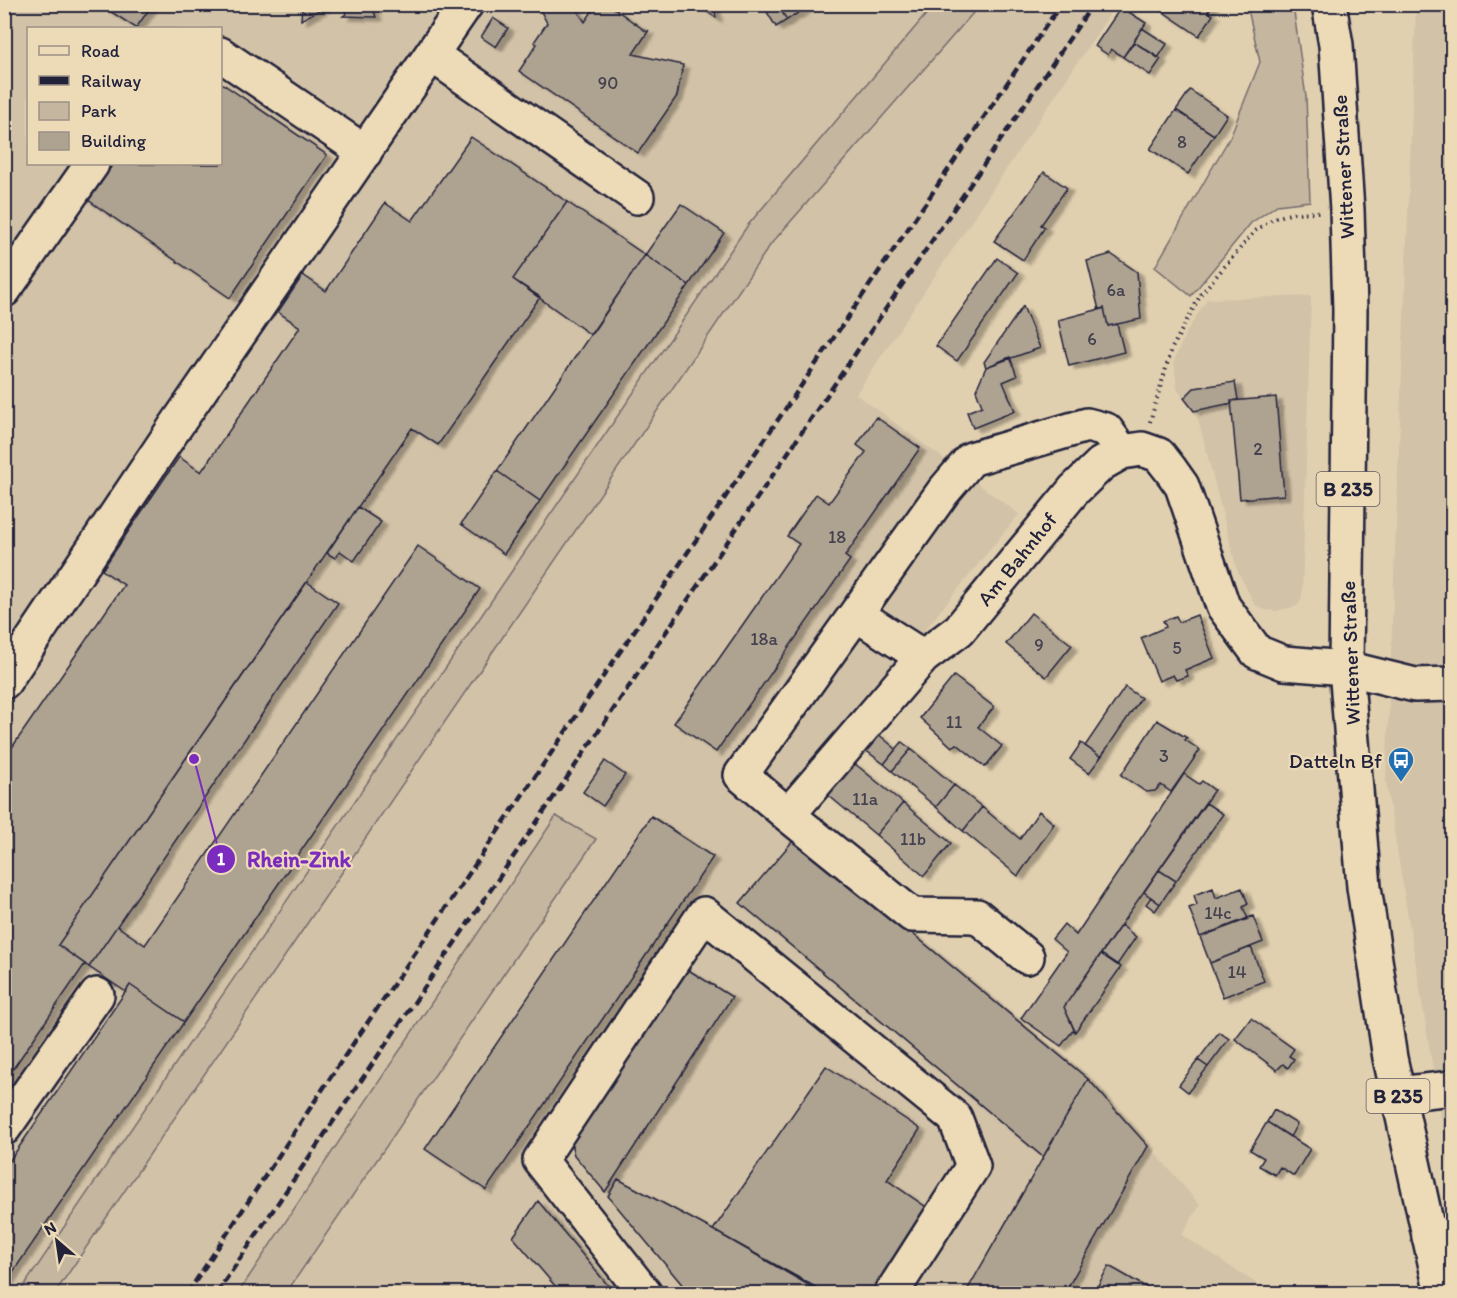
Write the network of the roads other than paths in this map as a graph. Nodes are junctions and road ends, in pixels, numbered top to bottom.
1 (466, 4) edge
2 (1329, 4) edge
3 (222, 55) edge
4 (432, 55) junction
5 (366, 152) junction
6 (91, 165) edge
7 (637, 197) dead end
8 (4, 290) edge
9 (1132, 450) junction
10 (856, 614) junction
11 (923, 657) junction
12 (1346, 668) junction
13 (9, 670) edge
14 (1452, 684) edge
15 (788, 815) junction
16 (1027, 957) dead end
17 (97, 995) dead end
18 (1452, 1088) edge
19 (1398, 1094) junction
20 (4, 1128) edge
21 (1441, 1235) edge
22 (645, 1293) edge
23 (891, 1293) edge
24 (1442, 1293) edge

1 - 4 main road
2 - 12 main road, Wittener Straße / B 235
3 - 5 main road
4 - 5 main road
4 - 7 main road
5 - 13 main road
6 - 8 main road
9 - 10 main road
9 - 11 main road, Am Bahnhof
9 - 12 main road
10 - 11 main road
10 - 15 main road
11 - 15 main road, Am Bahnhof
12 - 14 main road
12 - 19 main road, Wittener Straße / B 235
15 - 16 main road
17 - 20 main road
18 - 19 main road
19 - 21 main road, Wittener Straße / B 235
21 - 24 main road, Wittener Straße / B 235
22 - 23 main road

